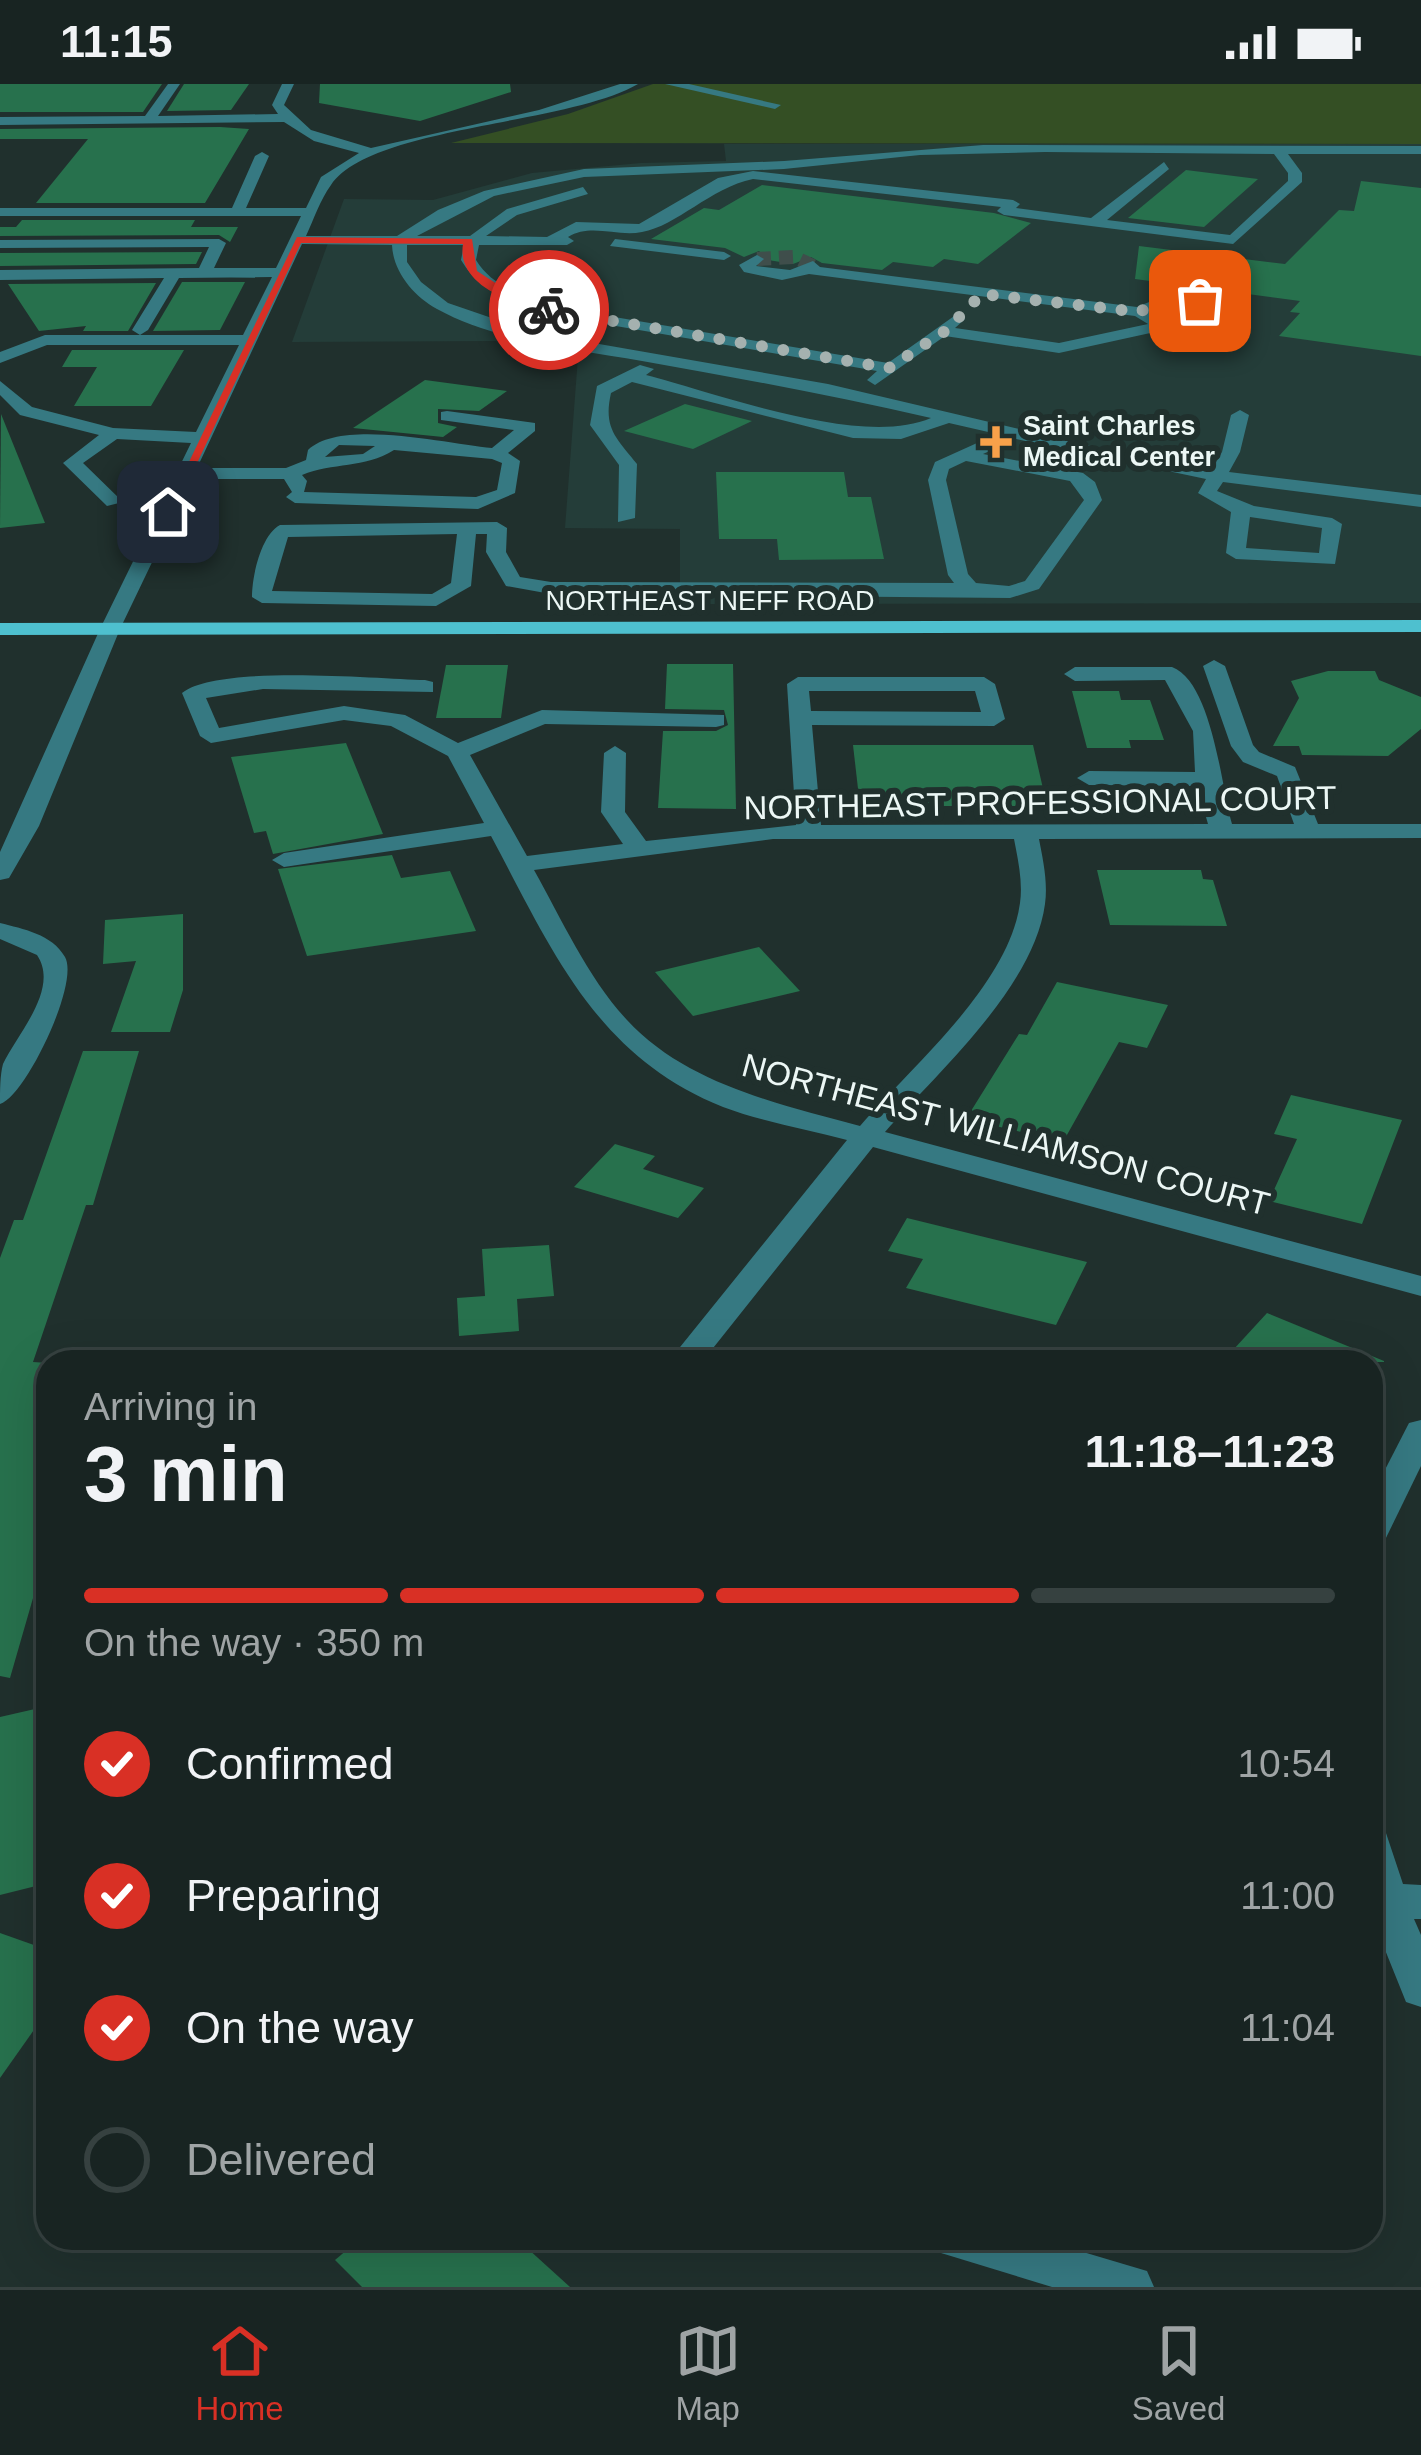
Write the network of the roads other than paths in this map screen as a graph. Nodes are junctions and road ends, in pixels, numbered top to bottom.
1 (173, 84) edge
2 (288, 84) edge
3 (632, 84) edge
4 (671, 84) edge
5 (775, 105) dead end
6 (284, 118) junction
7 (0, 121) edge
8 (148, 121) junction
9 (1279, 151) junction
10 (1421, 151) edge
11 (372, 152) junction
12 (262, 156) dead end
13 (1164, 166) dead end
14 (708, 167) junction
15 (488, 176) dead end
16 (715, 186) junction
17 (0, 212) edge
18 (237, 212) junction
19 (309, 212) junction
20 (1095, 222) junction
21 (297, 240) junction
22 (399, 241) junction
23 (469, 241) junction
24 (550, 241) junction
25 (0, 244) edge
26 (724, 256) tunnel mouth
27 (757, 259) dead end
28 (175, 272) junction
29 (205, 272) junction
30 (280, 272) junction
31 (0, 275) edge
32 (982, 294) junction
33 (1139, 312) junction
34 (1162, 326) junction
35 (140, 330) dead end
36 (945, 331) junction
37 (249, 340) junction
38 (0, 358) edge
39 (661, 359) junction
40 (889, 368) junction
41 (628, 376) junction
42 (0, 386) edge
43 (858, 395) junction
44 (1240, 415) dead end
45 (447, 416) dead end
46 (947, 417) junction
47 (112, 433) junction
48 (1012, 434) junction
49 (204, 438) junction
50 (496, 454) junction
51 (967, 456) junction
52 (188, 472) junction
53 (288, 474) junction
54 (1215, 475) junction
55 (295, 497) junction
56 (1421, 501) edge
57 (114, 502) dead end
58 (1241, 510) junction
59 (625, 518) dead end
60 (466, 528) junction
61 (280, 531) junction
62 (970, 589) junction
63 (1421, 626) edge
64 (0, 629) edge
65 (110, 629) junction
66 (1214, 666) dead end
67 (1075, 674) dead end
68 (308, 683) junction
69 (425, 687) dead end
70 (344, 713) junction
71 (801, 718) junction
72 (716, 720) dead end
73 (457, 752) junction
74 (615, 753) dead end
75 (1089, 778) dead end
76 (1207, 779) junction
77 (499, 828) junction
78 (1421, 831) edge
79 (809, 832) junction
80 (1024, 832) junction
81 (1222, 832) junction
82 (1309, 832) junction
83 (640, 850) junction
84 (284, 860) dead end
85 (518, 866) junction
86 (0, 873) edge
87 (0, 931) edge
88 (0, 1095) edge
89 (866, 1136) junction
90 (1421, 1286) edge
91 (695, 1350) edge
92 (1421, 1431) edge
93 (1383, 1509) edge
94 (1383, 1864) edge
95 (1403, 1901) edge
96 (1421, 1989) edge
97 (1000, 2250) edge
98 (1130, 2287) edge

1 - 8 street
2 - 6 street
3 - 11 street
4 - 5 street
6 - 8 street
6 - 11 street
7 - 8 street
9 - 10 street
9 - 14 street
9 - 20 street
11 - 19 street
12 - 18 street
13 - 20 street
14 - 15 street
14 - 22 street
16 - 20 street
16 - 23 street
16 - 24 street
17 - 18 street
18 - 19 street
19 - 21 street
21 - 22 street
21 - 30 street
22 - 23 street
22 - 39 street
23 - 24 street
23 - 40 street
24 - 26 street
25 - 29 street
27 - 32 street
28 - 29 street
28 - 31 street
28 - 35 street
29 - 30 street
30 - 37 street
32 - 33 street
32 - 36 street
33 - 34 street
33 - 34 street
34 - 36 street
36 - 40 street
37 - 38 street
37 - 49 street
39 - 41 street
39 - 43 street
40 - 43 street
41 - 46 street
41 - 59 street
42 - 47 street
43 - 46 street
44 - 54 street
45 - 50 street
46 - 48 street
47 - 49 street
47 - 57 street
48 - 51 street
48 - 54 street
49 - 52 street
50 - 53 street
50 - 55 street
51 - 62 street
51 - 62 street
52 - 53 street
52 - 65 street
53 - 55 street
54 - 56 street
54 - 58 street
55 - 61 street
58 - 58 street
60 - 61 street
60 - 61 street
60 - 62 street
63 - 65 main road, NORTHEAST NEFF ROAD
64 - 65 main road, NORTHEAST NEFF ROAD
65 - 86 street
66 - 82 street
67 - 76 street
68 - 69 street
68 - 70 street
68 - 70 street
70 - 73 street
71 - 71 street
71 - 79 street
72 - 73 street
73 - 77 street, NORTHEAST WILLIAMSON COURT
74 - 83 street
75 - 76 street
76 - 81 street
77 - 84 street
77 - 85 street, NORTHEAST WILLIAMSON COURT
78 - 82 street, NORTHEAST PROFESSIONAL COURT
79 - 80 street, NORTHEAST PROFESSIONAL COURT
79 - 83 street, NORTHEAST PROFESSIONAL COURT
80 - 81 street, NORTHEAST PROFESSIONAL COURT
80 - 89 street
81 - 82 street, NORTHEAST PROFESSIONAL COURT
83 - 85 street, NORTHEAST PROFESSIONAL COURT
85 - 89 street, NORTHEAST WILLIAMSON COURT
87 - 88 street
89 - 90 street, NORTHEAST WILLIAMSON COURT
89 - 91 street
92 - 93 street
94 - 95 street
95 - 96 street
97 - 98 street

